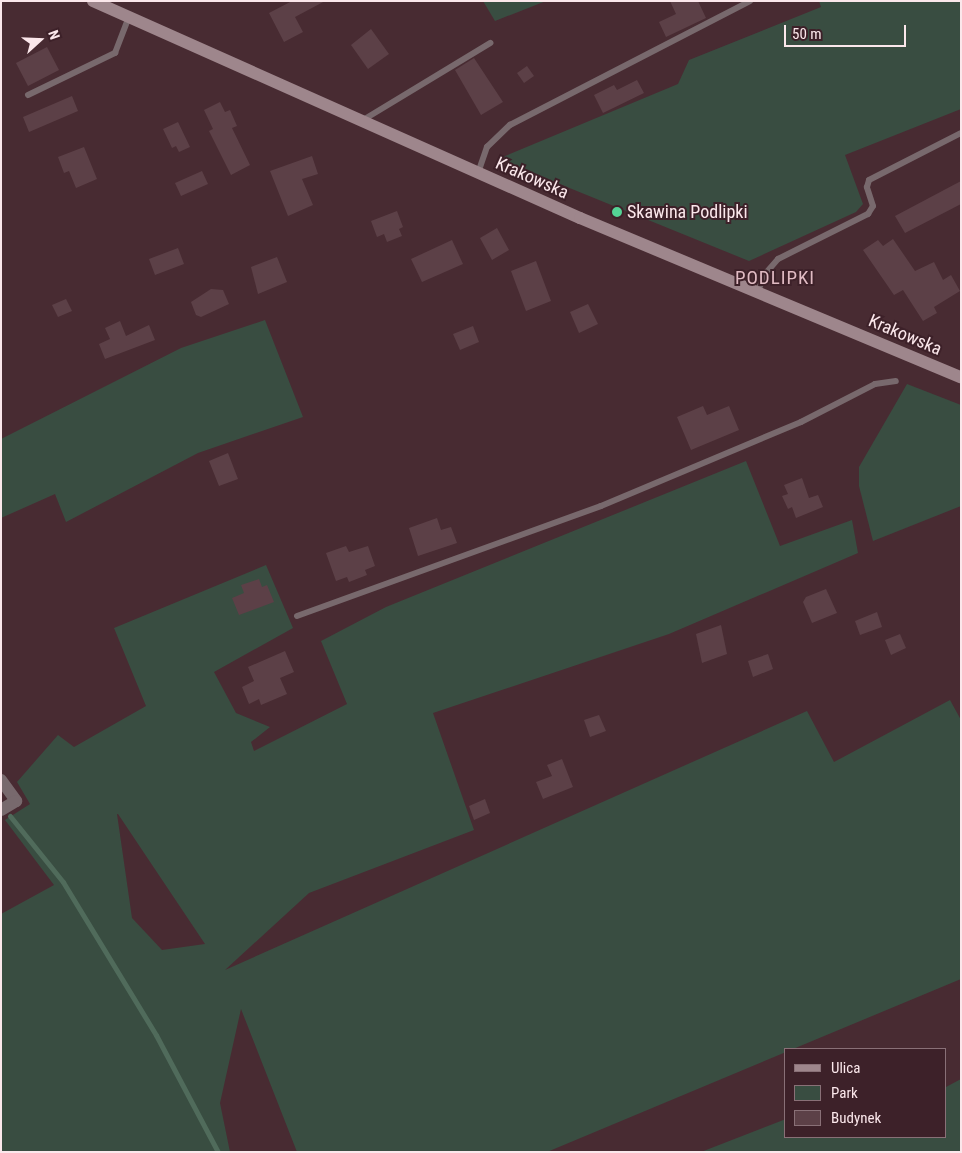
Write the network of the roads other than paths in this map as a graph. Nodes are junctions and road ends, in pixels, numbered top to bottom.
1 (93, 1) edge
2 (750, 1) edge
3 (128, 17) junction
4 (490, 44) dead end
5 (28, 95) dead end
6 (361, 121) junction
7 (961, 133) edge
8 (478, 173) junction
9 (757, 293) junction
10 (961, 378) edge
11 (896, 381) dead end
12 (297, 616) dead end
13 (1, 780) edge
14 (1, 810) edge

1 - 3 main road, Krakowska
2 - 8 lane
3 - 5 lane
3 - 6 main road, Krakowska
4 - 6 lane
6 - 8 main road, Krakowska
7 - 9 lane
8 - 9 main road, Krakowska
9 - 10 main road, Krakowska
11 - 12 lane
13 - 14 street

